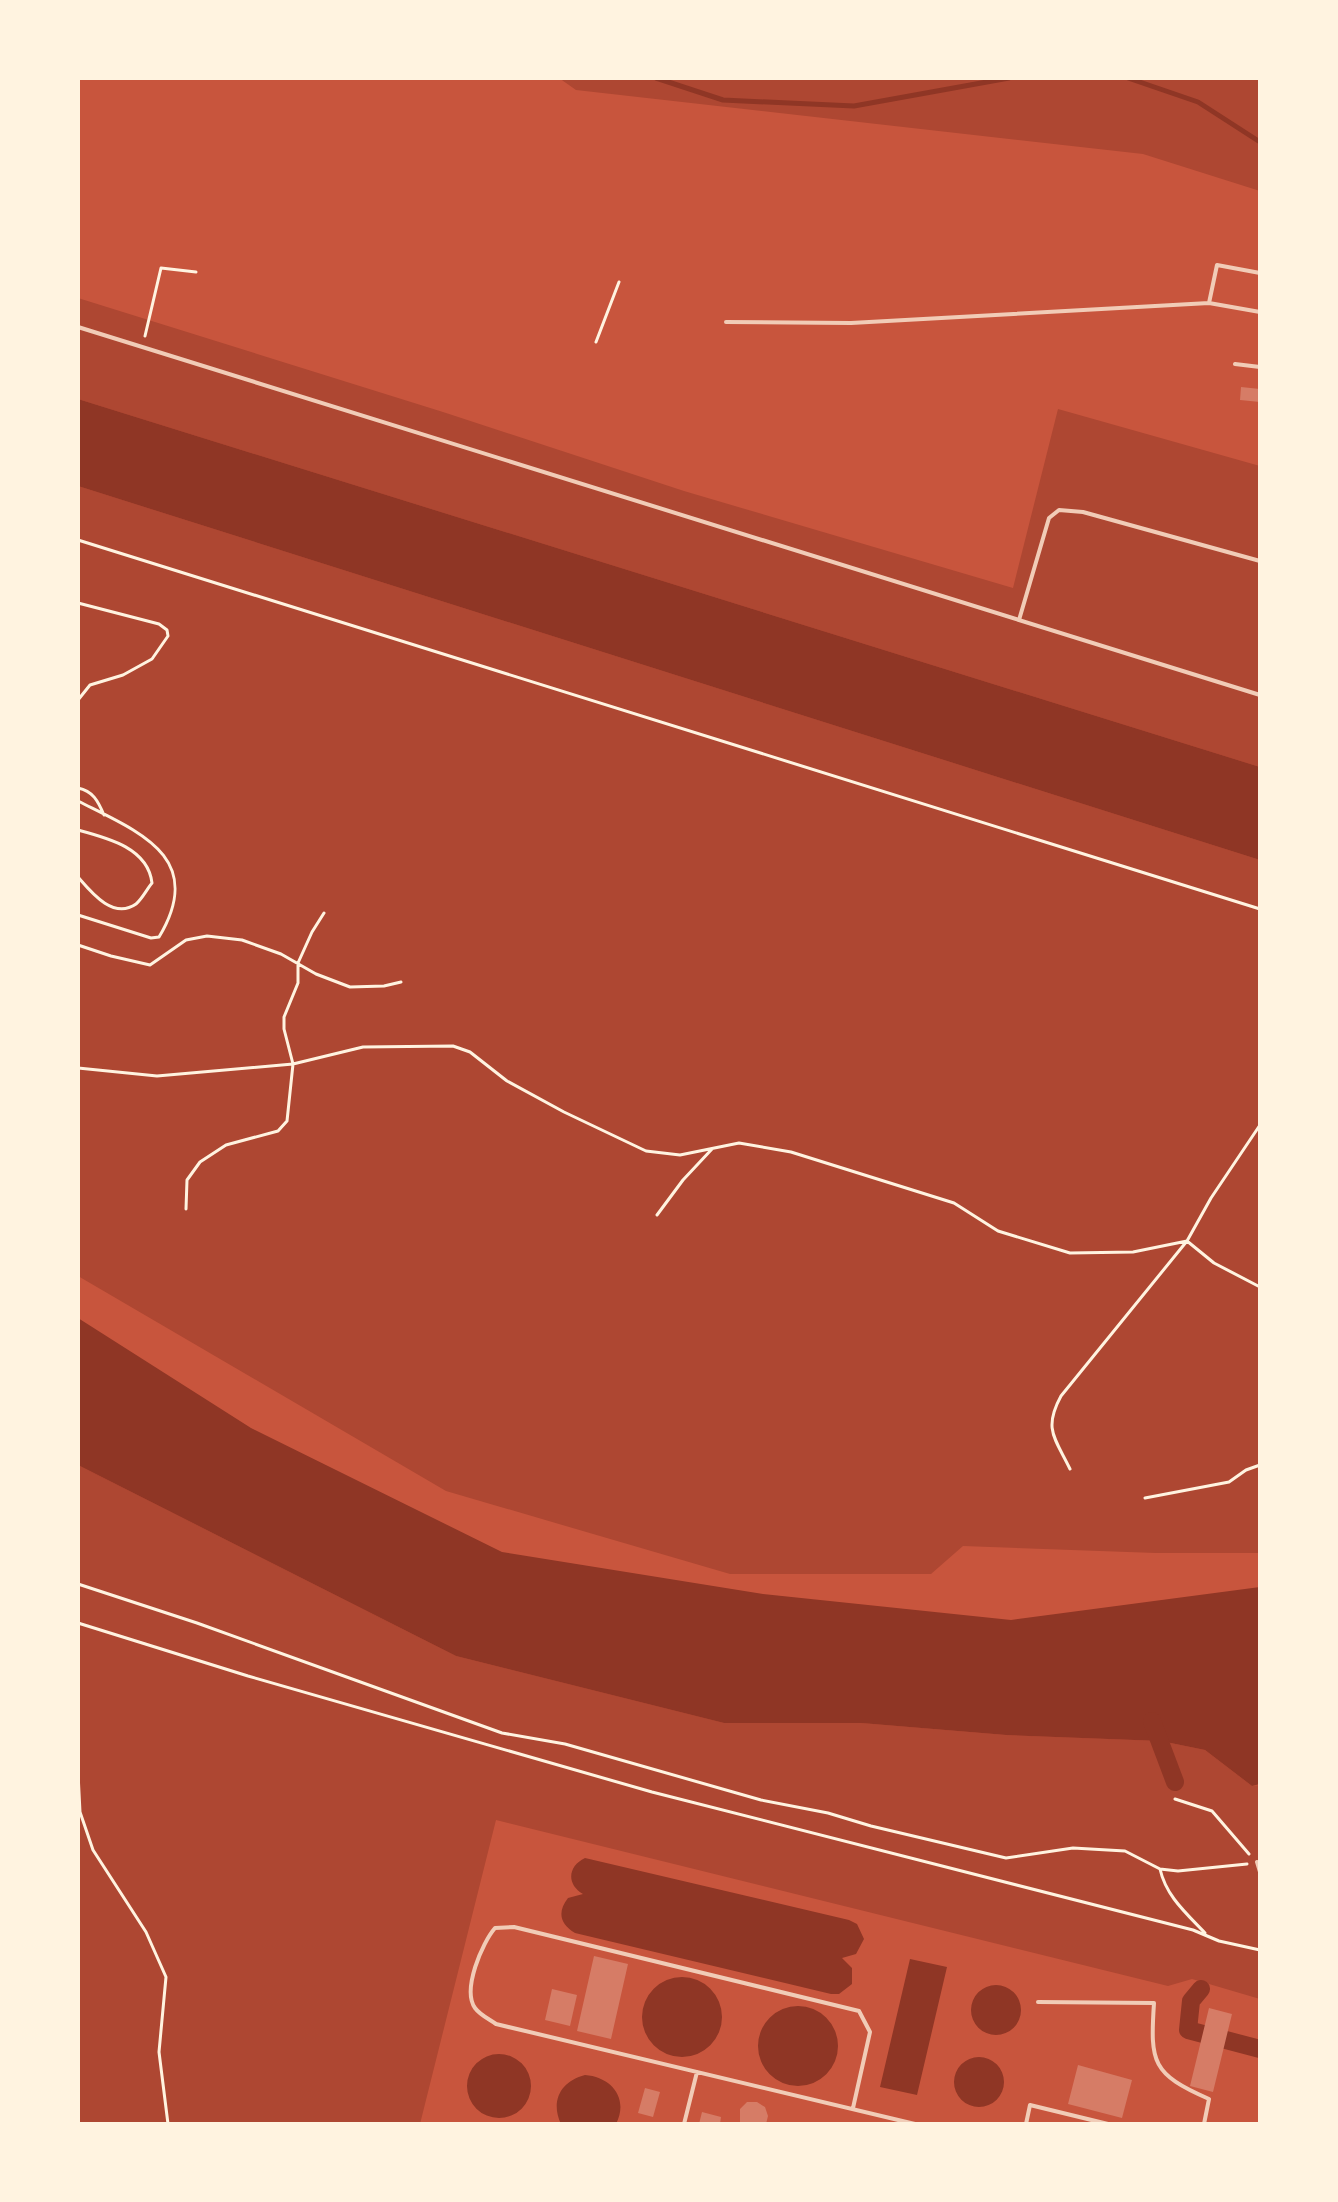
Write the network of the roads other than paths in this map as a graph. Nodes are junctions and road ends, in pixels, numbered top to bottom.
1 (1260, 273) edge
2 (1209, 303) junction
3 (1260, 312) edge
4 (726, 322) dead end
5 (78, 327) edge
6 (1235, 364) dead end
7 (1260, 367) edge
8 (1260, 561) edge
9 (1019, 620) junction
10 (1260, 695) edge
11 (1257, 1862) road end
12 (1260, 1872) edge
13 (1038, 2002) dead end
14 (697, 2072) junction
15 (853, 2108) junction
16 (684, 2124) edge
17 (915, 2124) edge
18 (1026, 2124) edge
19 (1108, 2124) edge
20 (1204, 2124) edge

1 - 2 lane
2 - 3 lane
2 - 4 lane
5 - 9 lane
6 - 7 lane
8 - 9 lane
9 - 10 lane
11 - 12 lane
13 - 20 lane
14 - 15 lane
14 - 15 lane
14 - 16 lane
15 - 17 lane
18 - 19 lane

